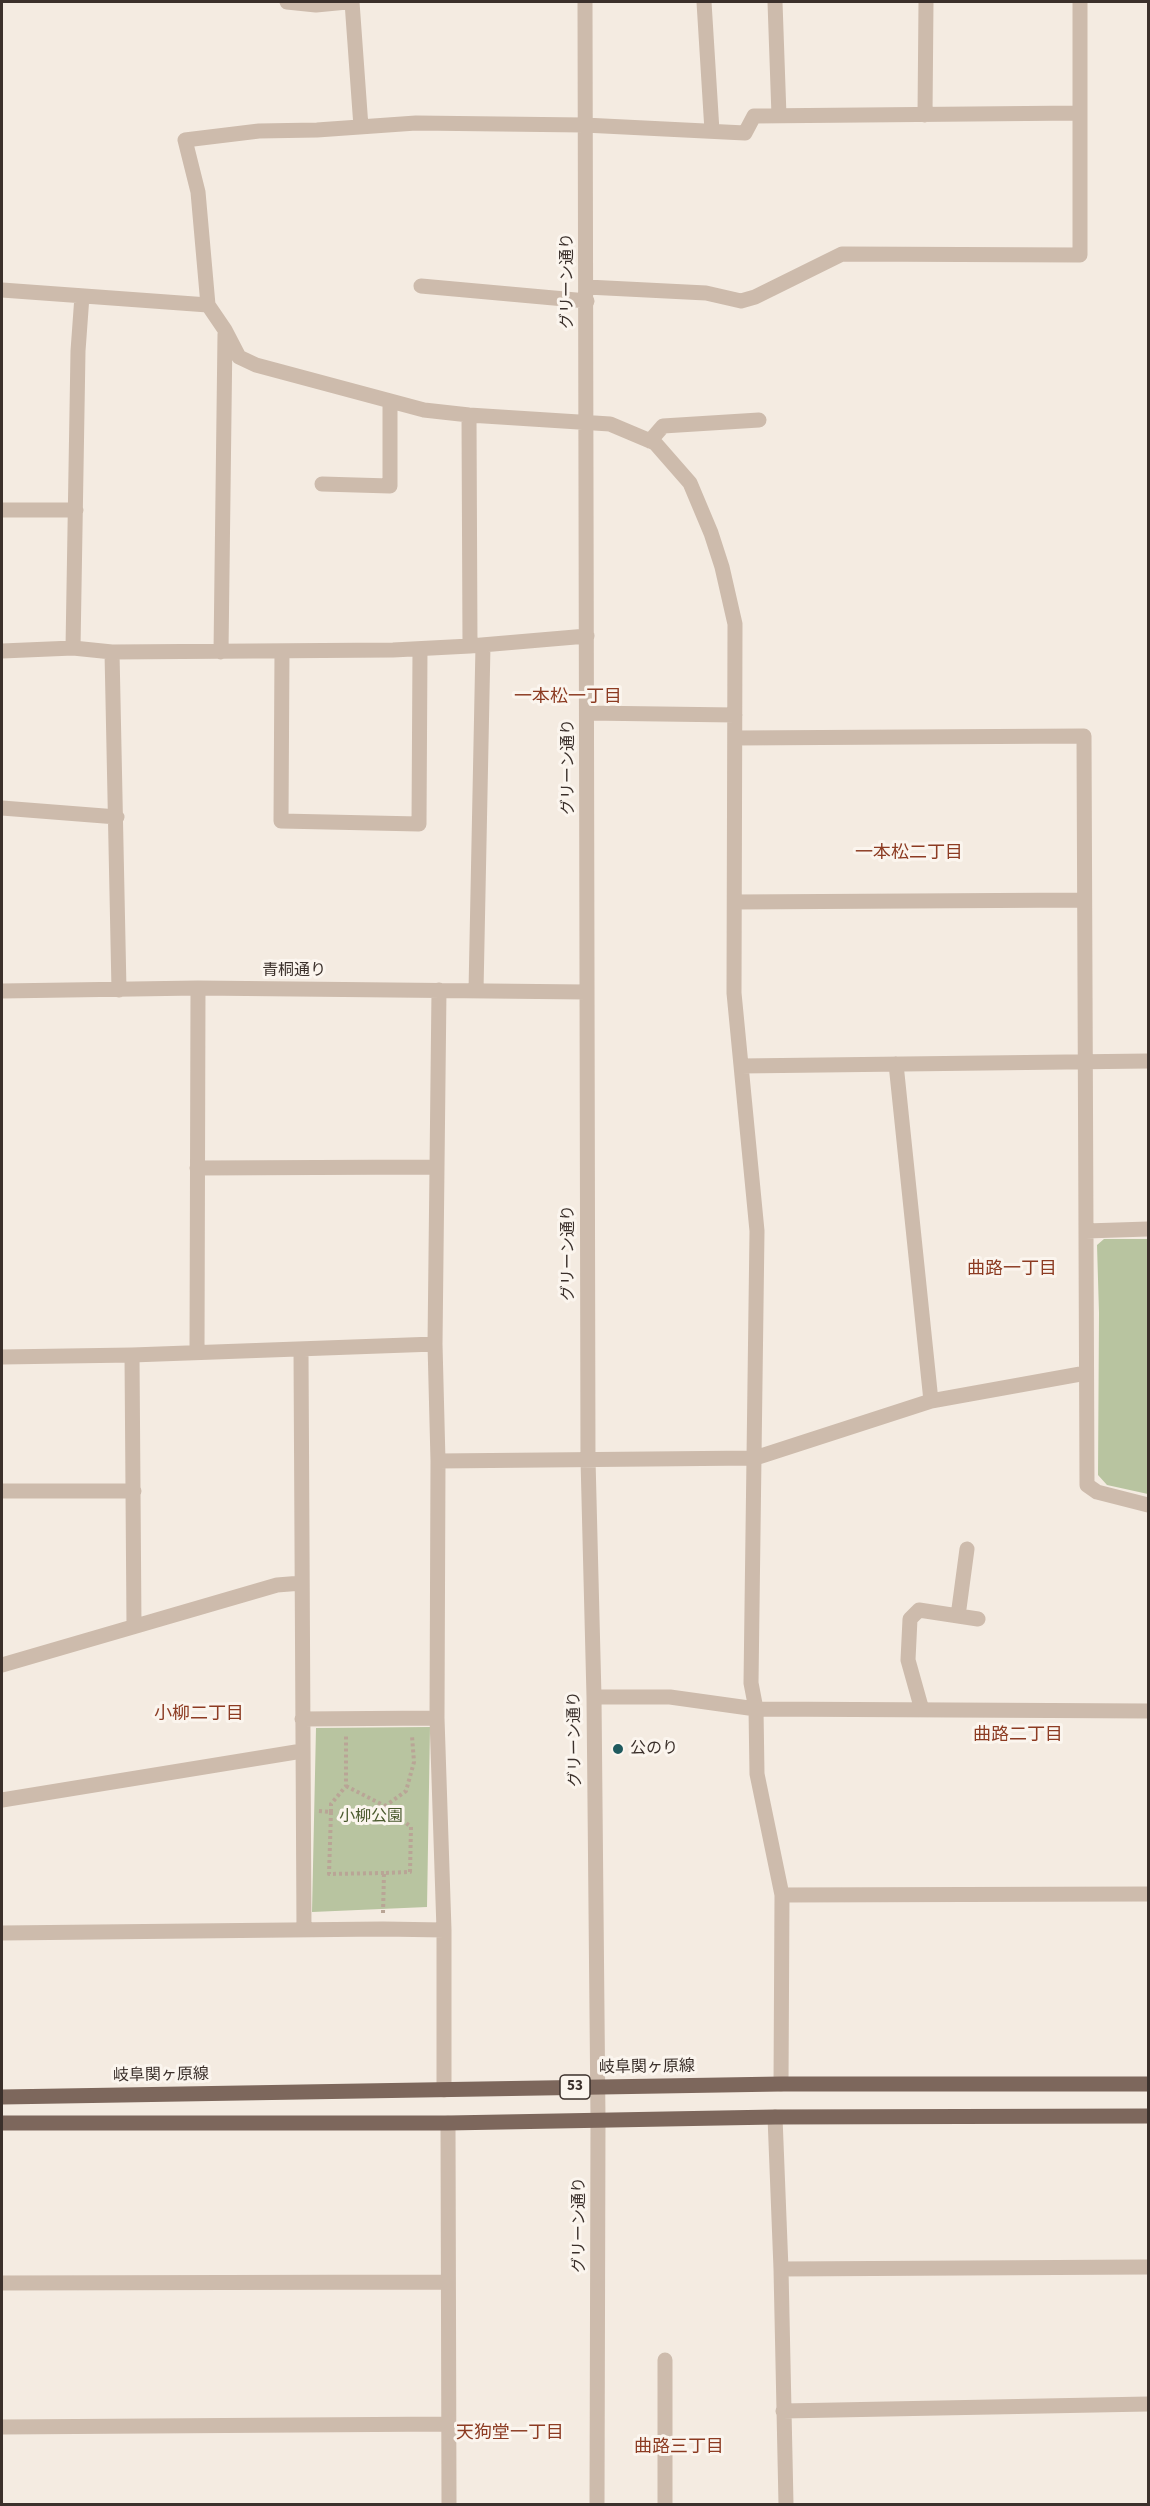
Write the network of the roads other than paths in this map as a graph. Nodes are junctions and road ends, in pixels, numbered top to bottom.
1 (287, 2) edge
2 (347, 2) edge
3 (352, 2) edge
4 (585, 2) edge
5 (704, 2) edge
6 (775, 2) edge
7 (926, 2) edge
8 (1080, 2) edge
9 (1080, 112) junction
10 (925, 115) junction
11 (779, 116) junction
12 (584, 125) junction
13 (361, 127) junction
14 (712, 131) junction
15 (421, 286) dead end
16 (2, 290) edge
17 (586, 294) junction
18 (82, 296) junction
19 (208, 306) junction
20 (225, 330) junction
21 (390, 400) junction
22 (469, 415) junction
23 (759, 420) dead end
24 (586, 421) junction
25 (650, 441) junction
26 (322, 484) dead end
27 (2, 510) edge
28 (76, 510) junction
29 (587, 636) junction
30 (477, 646) junction
31 (74, 648) junction
32 (420, 649) junction
33 (2, 651) edge
34 (282, 651) junction
35 (112, 652) junction
36 (221, 652) junction
37 (587, 713) junction
38 (735, 715) junction
39 (735, 738) junction
40 (2, 808) edge
41 (117, 817) junction
42 (1084, 900) junction
43 (735, 902) junction
44 (198, 988) junction
45 (119, 990) junction
46 (439, 990) junction
47 (2, 991) edge
48 (476, 991) junction
49 (586, 992) junction
50 (1084, 1061) junction
51 (1149, 1061) edge
52 (896, 1064) junction
53 (741, 1065) junction
54 (437, 1167) junction
55 (197, 1168) junction
56 (1149, 1229) edge
57 (1086, 1231) junction
58 (435, 1344) junction
59 (301, 1350) junction
60 (197, 1352) junction
61 (132, 1355) junction
62 (2, 1357) edge
63 (1086, 1373) junction
64 (931, 1401) junction
65 (755, 1458) junction
66 (588, 1459) junction
67 (438, 1461) junction
68 (2, 1491) edge
69 (134, 1491) junction
70 (1149, 1504) edge
71 (967, 1549) dead end
72 (302, 1582) junction
73 (958, 1616) junction
74 (978, 1618) dead end
75 (135, 1626) junction
76 (2, 1665) edge
77 (594, 1697) junction
78 (756, 1708) junction
79 (922, 1710) junction
80 (1149, 1711) edge
81 (437, 1718) junction
82 (302, 1719) junction
83 (302, 1751) junction
84 (2, 1800) edge
85 (1149, 1894) edge
86 (782, 1895) junction
87 (304, 1930) junction
88 (444, 1930) junction
89 (2, 1933) edge
90 (781, 2084) junction
91 (1149, 2084) edge
92 (597, 2086) junction
93 (444, 2090) junction
94 (2, 2097) edge
95 (1149, 2116) edge
96 (775, 2117) junction
97 (598, 2119) junction
98 (2, 2123) edge
99 (448, 2123) junction
100 (1149, 2267) edge
101 (781, 2270) junction
102 (448, 2282) junction
103 (2, 2283) edge
104 (665, 2360) dead end
105 (1149, 2404) edge
106 (783, 2411) junction
107 (448, 2424) junction
108 (2, 2427) edge
109 (449, 2505) edge
110 (597, 2505) edge
111 (665, 2505) edge
112 (786, 2505) edge

1 - 2 street
3 - 13 street
4 - 12 street, グリーン通り
5 - 14 street
6 - 11 street
7 - 10 street
8 - 9 street
9 - 10 street
9 - 17 street
10 - 11 street
11 - 14 street
12 - 13 street
12 - 14 street
12 - 17 street, グリーン通り
13 - 19 street
15 - 17 street
16 - 18 street
17 - 24 street, グリーン通り
18 - 19 street
18 - 28 street
19 - 20 street
20 - 21 street
20 - 36 street
21 - 22 street
21 - 26 street
22 - 24 street
22 - 30 street
23 - 25 street
24 - 25 street
24 - 29 street, グリーン通り
25 - 38 street
27 - 28 street
28 - 31 street
29 - 30 street
29 - 37 street, グリーン通り
30 - 32 street
30 - 48 street
31 - 33 street
31 - 35 street
32 - 34 street
32 - 34 street
34 - 36 street
35 - 36 street
35 - 41 street
37 - 38 street
37 - 49 street, グリーン通り
38 - 39 street
39 - 42 street
39 - 43 street
40 - 41 street
41 - 45 street
42 - 43 street
42 - 50 street
43 - 53 street
44 - 45 street, 青桐通り
44 - 46 street, 青桐通り
44 - 55 street
45 - 47 street, 青桐通り
46 - 48 street, 青桐通り
46 - 54 street
48 - 49 street, 青桐通り
49 - 66 street, グリーン通り
50 - 51 street
50 - 52 street
50 - 57 street
52 - 53 street
52 - 64 street
53 - 65 street
54 - 55 street
54 - 58 street
55 - 60 street
56 - 57 street
57 - 63 street
58 - 59 street
58 - 67 street
59 - 60 street
59 - 72 street
60 - 61 street
61 - 62 street
61 - 69 street
63 - 64 street
63 - 70 street
64 - 65 street
65 - 66 street
65 - 78 street
66 - 67 street
66 - 77 street, グリーン通り
67 - 81 street
68 - 69 street
69 - 75 street
71 - 73 street
72 - 75 street
72 - 82 street
73 - 74 street
73 - 79 street
75 - 76 street
77 - 78 street
77 - 92 street, グリーン通り
78 - 79 street
78 - 86 street
79 - 80 street
81 - 82 street
81 - 88 street
82 - 83 street
83 - 84 street
83 - 87 street
85 - 86 street
86 - 90 street
87 - 88 street
87 - 89 street
88 - 93 street
90 - 91 main road, 岐阜関ヶ原線 / 53
90 - 92 main road, 岐阜関ヶ原線 / 53
92 - 93 main road, 岐阜関ヶ原線 / 53
92 - 97 street, グリーン通り
93 - 94 main road, 岐阜関ヶ原線 / 53
95 - 96 main road, 53
96 - 97 main road, 53
96 - 101 street
97 - 99 main road, 53
97 - 110 street, グリーン通り
98 - 99 main road, 53
99 - 102 street
100 - 101 street
101 - 106 street
102 - 103 street
102 - 107 street
104 - 111 street
105 - 106 street
106 - 112 street
107 - 108 street
107 - 109 street

